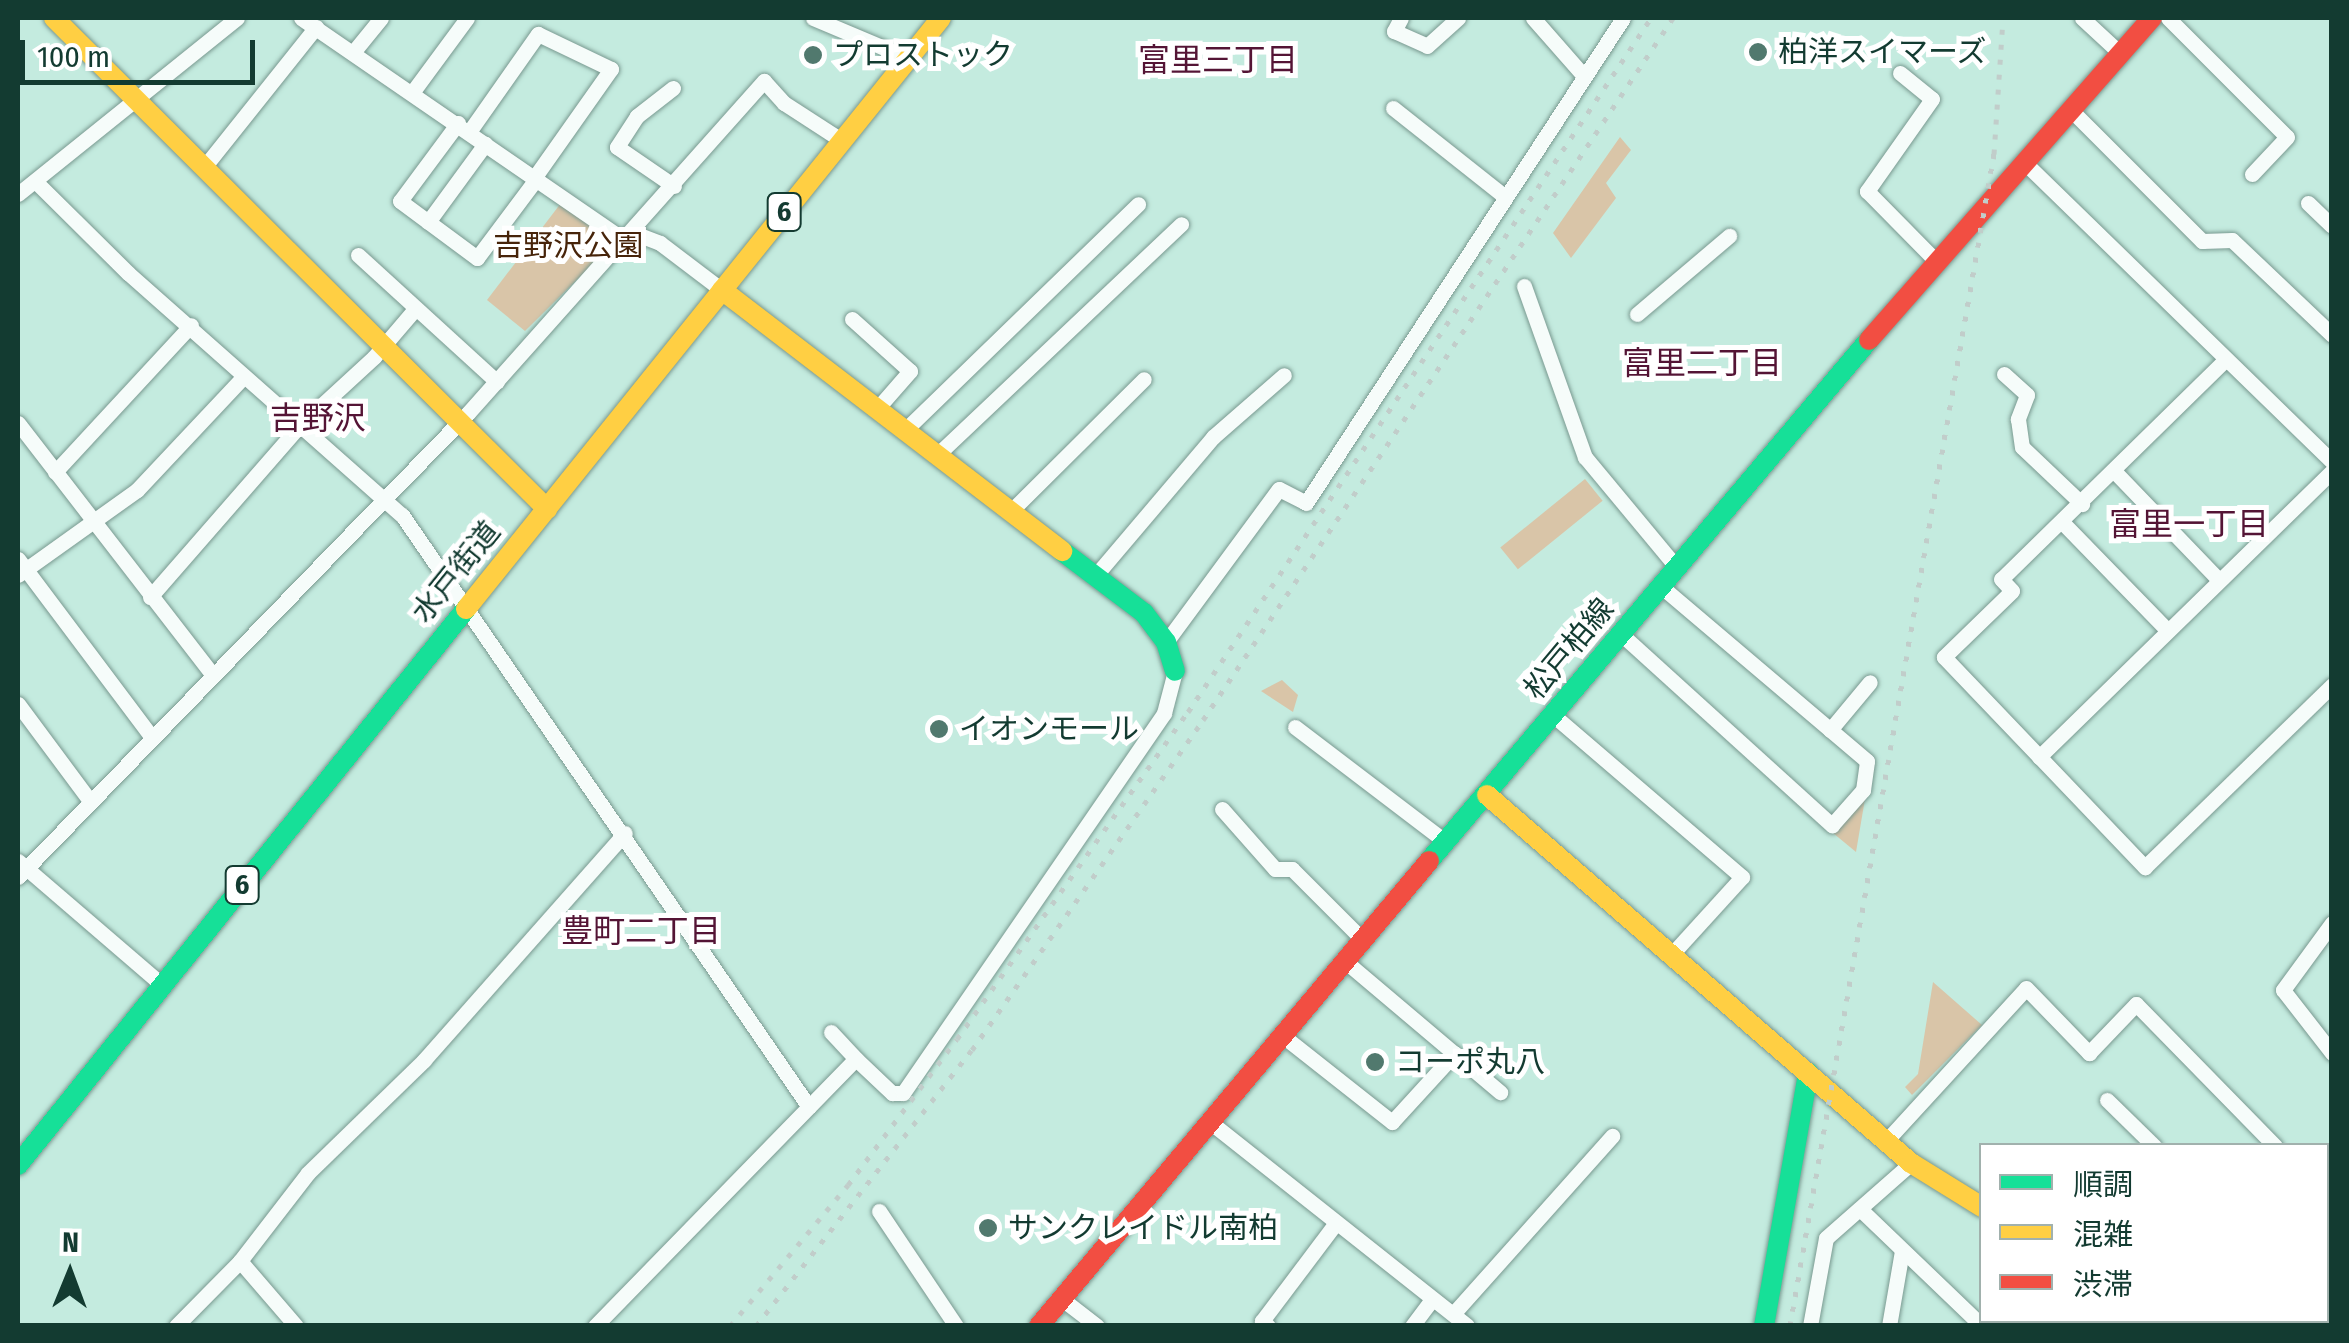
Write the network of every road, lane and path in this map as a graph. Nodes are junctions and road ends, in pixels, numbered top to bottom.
1 (54, 18) edge
2 (237, 18) edge
3 (301, 18) edge
4 (381, 18) edge
5 (467, 18) edge
6 (813, 18) edge
7 (941, 18) edge
8 (1401, 18) edge
9 (1458, 18) edge
10 (1533, 18) edge
11 (1623, 18) edge
12 (2082, 18) edge
13 (2152, 18) edge
14 (2168, 18) edge
15 (316, 26) junction
16 (355, 50) junction
17 (2120, 54) junction
18 (908, 58) junction
19 (1900, 73) dead end
20 (1584, 76) junction
21 (674, 88) dead end
22 (414, 90) junction
23 (138, 100) junction
24 (1393, 108) dead end
25 (2072, 111) junction
26 (463, 127) junction
27 (842, 140) junction
28 (485, 144) junction
29 (2025, 163) junction
30 (205, 166) junction
31 (2252, 174) dead end
32 (535, 179) junction
33 (35, 181) junction
34 (674, 186) junction
35 (18, 194) edge
36 (1504, 196) junction
37 (2308, 203) dead end
38 (1138, 204) dead end
39 (428, 222) junction
40 (1181, 224) dead end
41 (2332, 226) edge
42 (628, 236) junction
43 (1730, 236) dead end
44 (358, 256) dead end
45 (1937, 262) junction
46 (1524, 286) dead end
47 (722, 290) junction
48 (414, 309) junction
49 (1637, 314) dead end
50 (852, 319) dead end
51 (191, 326) junction
52 (2332, 334) edge
53 (382, 349) junction
54 (2225, 360) junction
55 (2004, 374) dead end
56 (1284, 375) dead end
57 (243, 377) junction
58 (1144, 379) dead end
59 (497, 382) junction
60 (876, 410) junction
61 (18, 423) edge
62 (457, 423) junction
63 (299, 426) junction
64 (904, 431) junction
65 (937, 455) junction
66 (2332, 462) edge
67 (2332, 471) edge
68 (55, 472) junction
69 (2115, 472) junction
70 (382, 498) junction
71 (2082, 504) junction
72 (547, 509) junction
73 (1012, 510) junction
74 (91, 520) junction
75 (2062, 523) junction
76 (20, 568) edge
77 (1677, 568) junction
78 (1096, 575) junction
79 (2218, 579) junction
80 (1662, 587) junction
81 (150, 597) junction
82 (467, 604) junction
83 (2168, 630) junction
84 (1621, 634) junction
85 (1166, 642) junction
86 (1174, 671) joint
87 (213, 675) junction
88 (1870, 682) dead end
89 (2332, 685) edge
90 (18, 704) edge
91 (1552, 715) junction
92 (1294, 727) dead end
93 (1830, 730) junction
94 (151, 736) junction
95 (2039, 757) junction
96 (1487, 795) junction
97 (90, 801) junction
98 (1222, 808) dead end
99 (624, 833) junction
100 (1446, 842) junction
101 (20, 870) edge
102 (2332, 923) edge
103 (1363, 940) junction
104 (1671, 955) junction
105 (1346, 962) junction
106 (162, 984) junction
107 (830, 1032) dead end
108 (1283, 1036) junction
109 (1456, 1053) junction
110 (2332, 1053) edge
111 (856, 1059) junction
112 (1808, 1074) junction
113 (1500, 1092) dead end
114 (2106, 1100) dead end
115 (809, 1108) junction
116 (1210, 1122) junction
117 (1612, 1136) dead end
118 (1886, 1140) junction
119 (2151, 1143) edge
120 (2272, 1143) edge
121 (1911, 1162) junction
122 (18, 1165) edge
123 (1979, 1205) edge
124 (1860, 1209) junction
125 (880, 1211) dead end
126 (1335, 1224) junction
127 (1902, 1250) junction
128 (240, 1261) junction
129 (1062, 1299) junction
130 (1432, 1300) junction
131 (1453, 1314) junction
132 (1979, 1324) edge
133 (176, 1326) edge
134 (296, 1326) edge
135 (595, 1326) edge
136 (956, 1326) edge
137 (1038, 1326) edge
138 (1098, 1326) edge
139 (1268, 1326) edge
140 (1412, 1326) edge
141 (1467, 1326) edge
142 (1764, 1326) edge
143 (1810, 1326) edge
144 (1889, 1326) edge

1 - 23 main road
2 - 23 street
3 - 15 street
4 - 16 street
5 - 22 street
6 - 18 street
7 - 18 main road, 水戸街道 / 6
8 - 9 street
10 - 20 street
11 - 20 street
12 - 17 street
13 - 17 main road, 松戸柏線
14 - 31 street
15 - 16 street
15 - 30 street
16 - 22 street
17 - 25 main road, 松戸柏線
18 - 27 main road, 水戸街道 / 6
19 - 45 street
20 - 36 street
21 - 34 street
22 - 26 street
23 - 30 main road
23 - 33 street
24 - 36 street
25 - 29 main road, 松戸柏線
25 - 52 street
26 - 28 street
26 - 32 street
26 - 39 street
27 - 34 street
27 - 47 main road, 水戸街道 / 6
28 - 32 street
28 - 39 street
29 - 45 main road, 松戸柏線
29 - 54 street
30 - 53 main road
32 - 39 street
32 - 42 street
33 - 35 street
33 - 51 street
34 - 42 street
36 - 85 street
37 - 41 street
38 - 64 street
40 - 65 street
42 - 47 street
42 - 59 street
43 - 49 street
44 - 48 street
45 - 77 main road, 松戸柏線
46 - 77 street
47 - 60 main road
47 - 72 main road, 水戸街道 / 6
48 - 53 street
48 - 59 street
50 - 60 street
51 - 57 street
51 - 68 street
53 - 62 main road
53 - 63 street
54 - 66 street
54 - 69 street
55 - 71 street
56 - 78 street
57 - 63 street
57 - 74 street
58 - 73 street
59 - 62 street
60 - 64 main road
61 - 68 street
62 - 70 street
62 - 72 main road
63 - 70 street
63 - 81 street
64 - 65 main road
65 - 73 main road
67 - 79 street
68 - 74 street
69 - 71 street
69 - 79 street
70 - 82 street
70 - 87 street
71 - 75 street
72 - 82 main road, 水戸街道 / 6
73 - 78 main road
74 - 76 street
74 - 81 street
75 - 83 street
75 - 95 street
76 - 94 street
77 - 80 main road, 松戸柏線
78 - 85 main road
79 - 83 street
80 - 84 main road, 松戸柏線
80 - 93 street
81 - 87 street
82 - 99 street
82 - 106 main road, 水戸街道 / 6
83 - 95 street
84 - 91 main road, 松戸柏線
84 - 93 street
85 - 86 main road
86 - 111 street
87 - 94 street
88 - 93 street
89 - 95 street
90 - 97 street
91 - 96 main road, 松戸柏線
91 - 104 street
92 - 100 street
94 - 97 street
96 - 100 main road, 松戸柏線
96 - 104 main road
97 - 101 street
98 - 103 street
99 - 115 street
99 - 128 street
100 - 103 main road, 松戸柏線
101 - 106 street
102 - 110 street
103 - 105 main road, 松戸柏線
104 - 112 main road
105 - 108 main road, 松戸柏線
105 - 109 street
106 - 122 main road, 水戸街道 / 6
107 - 111 street
108 - 109 street
108 - 116 main road, 松戸柏線
109 - 113 street
111 - 115 street
112 - 118 main road
112 - 142 main road
114 - 119 street
115 - 135 street
116 - 126 street
116 - 129 main road, 松戸柏線
117 - 131 street
118 - 120 street
118 - 121 main road
121 - 123 main road
121 - 124 street
124 - 127 street
124 - 143 street
125 - 136 street
126 - 130 street
126 - 139 street
127 - 132 street
127 - 144 street
128 - 133 street
128 - 134 street
129 - 137 main road, 松戸柏線
129 - 138 street
130 - 131 street
130 - 140 street
131 - 141 street

